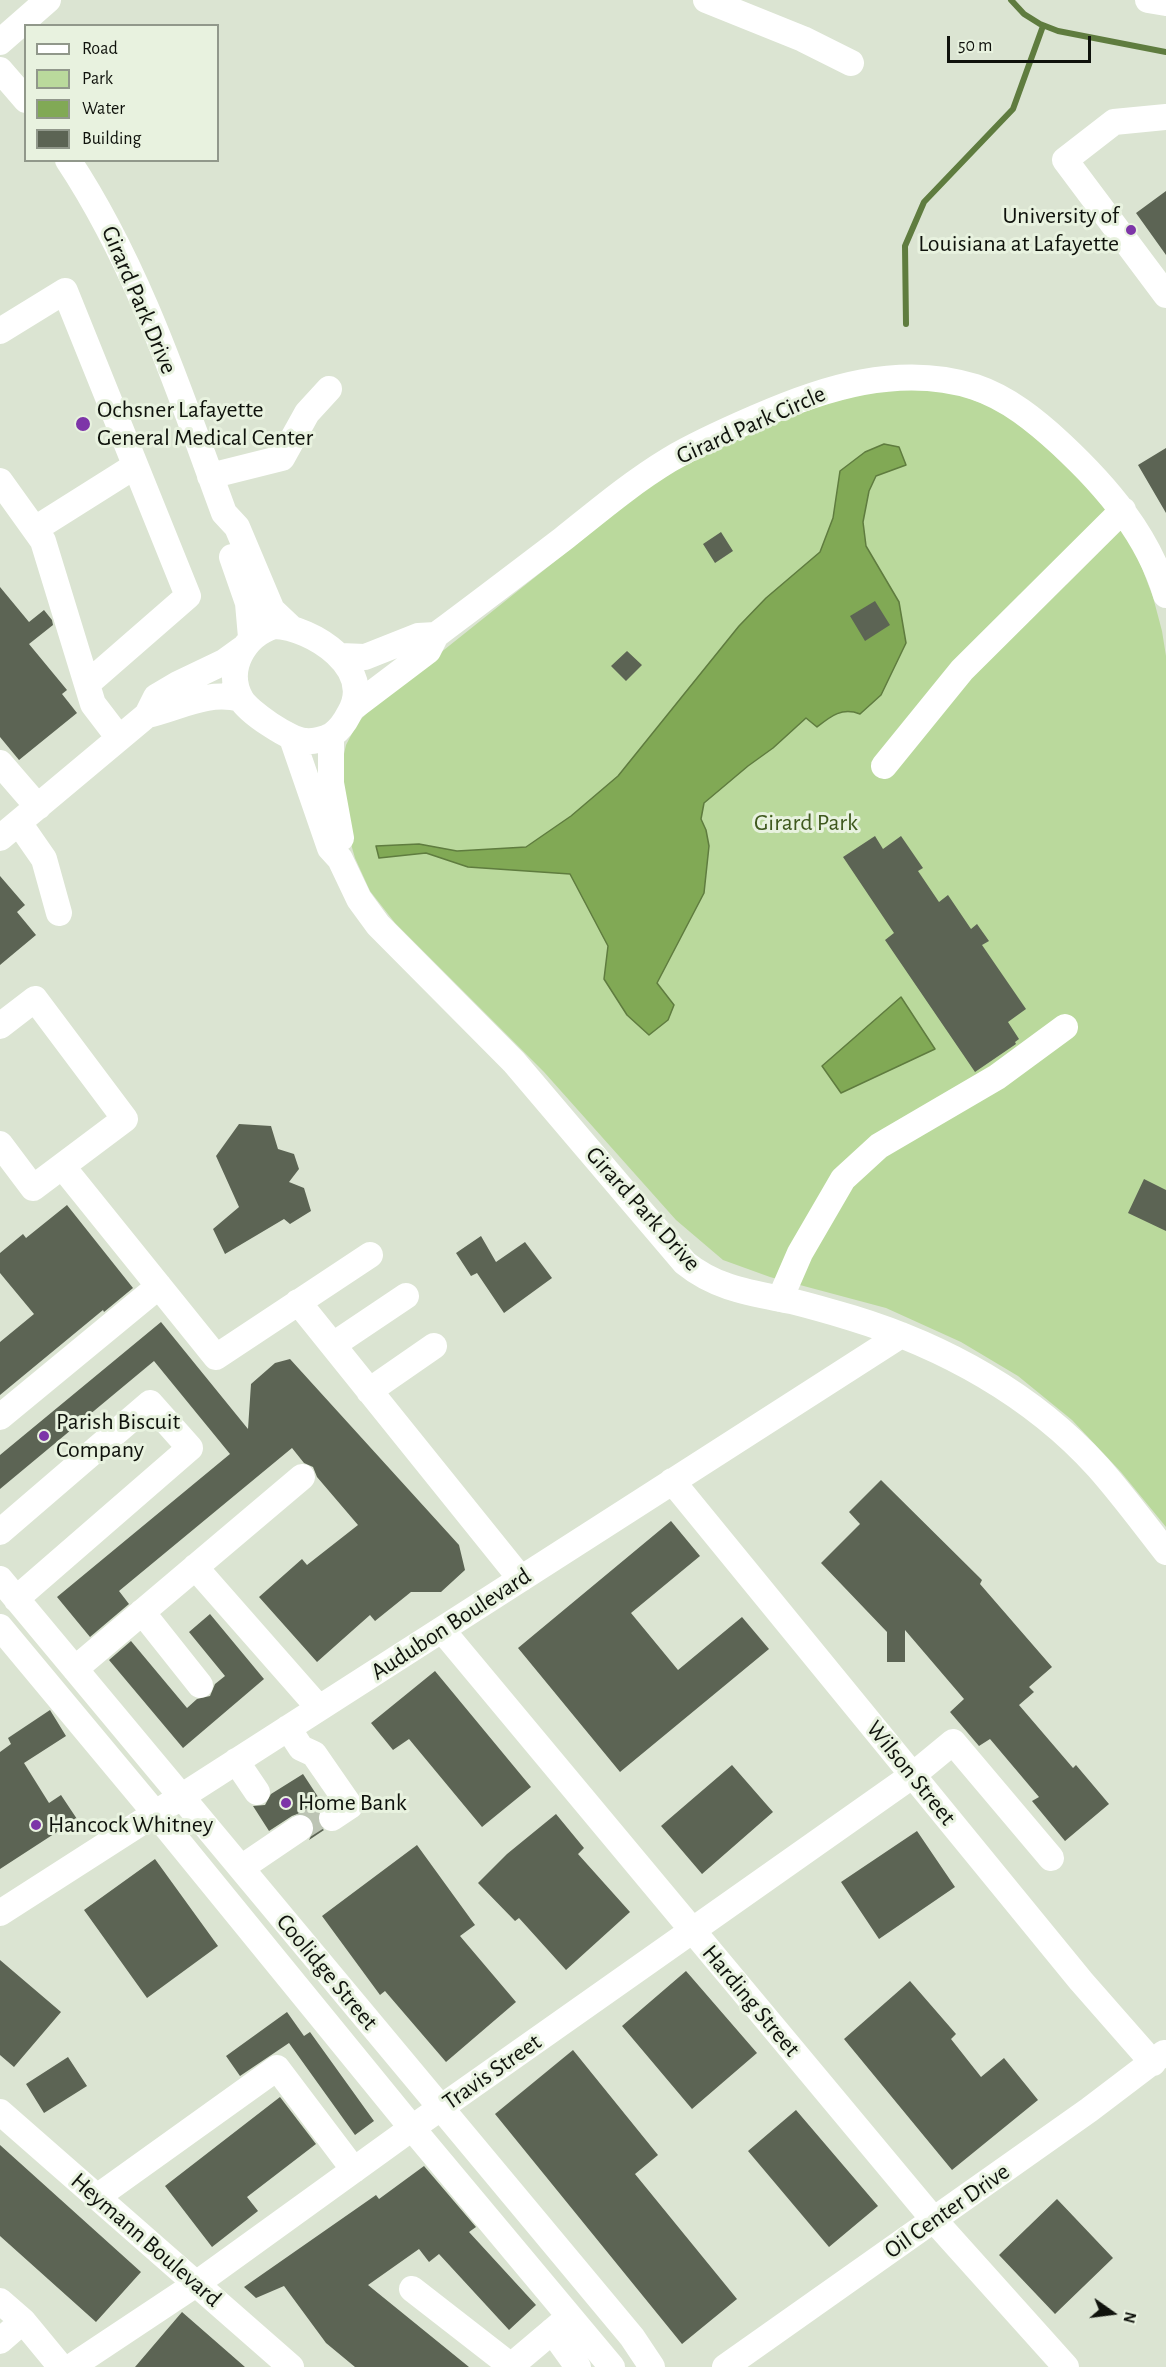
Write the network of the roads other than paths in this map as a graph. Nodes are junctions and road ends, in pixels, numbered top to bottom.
1 (706, 0) edge
2 (1148, 0) edge
3 (1166, 3) edge
4 (33, 5) edge
5 (0, 42) edge
6 (851, 63) dead end
7 (0, 70) edge
8 (24, 98) edge
9 (1166, 117) edge
10 (69, 162) edge
11 (1166, 295) edge
12 (0, 331) edge
13 (329, 389) dead end
14 (135, 466) junction
15 (210, 476) junction
16 (0, 481) edge
17 (1123, 510) junction
18 (224, 513) junction
19 (35, 529) junction
20 (1166, 596) edge
21 (290, 627) junction
22 (436, 635) junction
23 (247, 643) junction
24 (340, 656) junction
25 (87, 684) junction
26 (241, 699) junction
27 (354, 707) junction
28 (147, 715) junction
29 (331, 736) junction
30 (119, 738) junction
31 (292, 738) junction
32 (0, 763) edge
33 (884, 766) dead end
34 (19, 823) edge
35 (340, 859) junction
36 (59, 913) dead end
37 (0, 1026) edge
38 (1065, 1027) dead end
39 (0, 1144) edge
40 (62, 1166) junction
41 (370, 1255) dead end
42 (159, 1287) junction
43 (406, 1296) dead end
44 (780, 1299) junction
45 (298, 1302) junction
46 (901, 1335) junction
47 (333, 1345) junction
48 (434, 1346) dead end
49 (369, 1391) junction
50 (0, 1417) edge
51 (302, 1477) dead end
52 (672, 1481) junction
53 (0, 1532) edge
54 (1166, 1552) edge
55 (195, 1567) junction
56 (0, 1579) edge
57 (521, 1579) junction
58 (16, 1599) junction
59 (142, 1612) junction
60 (0, 1627) edge
61 (442, 1630) junction
62 (75, 1669) junction
63 (200, 1684) dead end
64 (319, 1708) junction
65 (288, 1728) junction
66 (236, 1761) junction
67 (913, 1774) junction
68 (257, 1792) dead end
69 (181, 1796) junction
70 (334, 1805) dead end
71 (155, 1813) junction
72 (300, 1828) tunnel mouth
73 (1052, 1858) dead end
74 (249, 1862) junction
75 (0, 1913) edge
76 (692, 1931) junction
77 (1159, 2057) edge
78 (441, 2108) junction
79 (0, 2112) edge
80 (412, 2128) junction
81 (354, 2170) junction
82 (97, 2197) junction
83 (934, 2220) junction
84 (196, 2284) junction
85 (412, 2289) dead end
86 (0, 2301) edge
87 (22, 2321) junction
88 (561, 2324) junction
89 (0, 2341) edge
90 (61, 2367) edge
91 (71, 2367) edge
92 (291, 2367) edge
93 (578, 2367) edge
94 (612, 2367) edge
95 (652, 2367) edge
96 (725, 2367) edge
97 (1066, 2367) edge

1 - 6 street
2 - 3 street
4 - 5 street
7 - 8 street
9 - 11 street
10 - 15 street, Girard Park Drive
12 - 14 street
13 - 15 street
14 - 19 street
14 - 25 street
15 - 18 street, Girard Park Drive
16 - 19 street
17 - 20 street, Girard Park Circle
17 - 22 street, Girard Park Circle
17 - 33 street
18 - 21 street, Girard Park Drive
18 - 23 street, Girard Park Drive
19 - 25 street
21 - 23 street
21 - 24 street
22 - 24 street, Girard Park Circle
22 - 27 street, Girard Park Circle
23 - 26 street
23 - 28 street
24 - 27 street
25 - 30 street
26 - 28 street
26 - 31 street
27 - 29 street
28 - 30 street
29 - 31 street
29 - 35 street, Girard Park Drive
30 - 34 street
31 - 35 street, Girard Park Drive
32 - 34 street
34 - 36 street
35 - 44 street, Girard Park Drive
37 - 40 street
38 - 44 street
39 - 40 street
40 - 42 street
41 - 45 street
42 - 45 street
42 - 50 street
43 - 47 street
44 - 46 street, Girard Park Drive
45 - 47 street
46 - 52 street, Audubon Boulevard
46 - 54 street, Girard Park Drive
47 - 49 street
48 - 49 street
49 - 57 street
51 - 55 street
52 - 57 street, Audubon Boulevard
52 - 67 street, Wilson Street
53 - 58 street
55 - 59 street
55 - 64 street
56 - 58 street, Coolidge Street
57 - 61 street, Audubon Boulevard
58 - 62 street, Coolidge Street
59 - 62 street
59 - 63 street
60 - 71 street, Coolidge Street
61 - 64 street, Audubon Boulevard
61 - 76 street, Harding Street
62 - 69 street, Coolidge Street
64 - 65 street, Audubon Boulevard
65 - 66 street, Audubon Boulevard
65 - 70 street
66 - 68 street
66 - 69 street, Audubon Boulevard
67 - 73 street, Travis Street
67 - 76 street, Travis Street
67 - 77 street, Wilson Street
69 - 71 street, Audubon Boulevard
69 - 74 street, Coolidge Street
71 - 75 street, Audubon Boulevard
71 - 80 street, Coolidge Street
72 - 74 street
74 - 78 street, Coolidge Street
76 - 78 street, Travis Street
76 - 83 street, Harding Street
77 - 83 street, Oil Center Drive
78 - 80 street, Travis Street
78 - 95 street, Coolidge Street
79 - 82 street, Heymann Boulevard
80 - 81 street, Travis Street
80 - 88 street, Coolidge Street
81 - 82 street
81 - 84 street, Travis Street
82 - 84 street, Heymann Boulevard
83 - 96 street, Oil Center Drive
83 - 97 street, Harding Street
84 - 91 street, Travis Street
84 - 92 street, Heymann Boulevard
85 - 88 street
86 - 87 street
87 - 89 street
87 - 90 street
88 - 93 street
88 - 94 street, Coolidge Street

